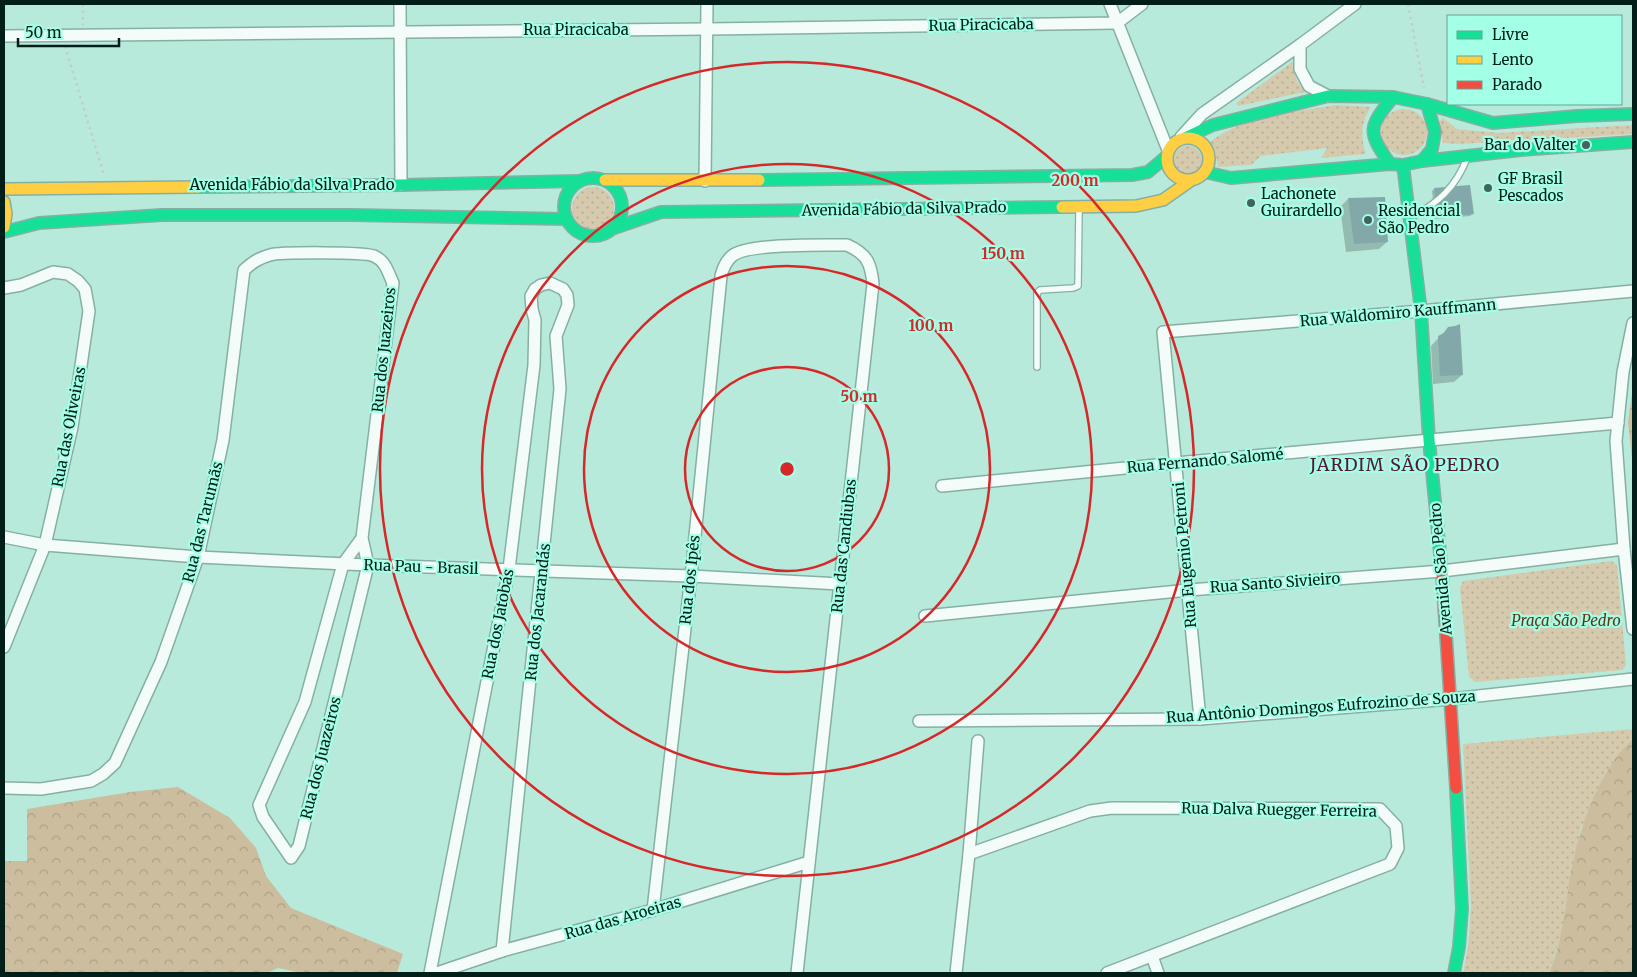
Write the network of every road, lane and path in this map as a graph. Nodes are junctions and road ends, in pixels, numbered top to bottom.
1 (83, 4) edge
2 (400, 4) edge
3 (707, 4) edge
4 (1110, 4) edge
5 (1142, 4) edge
6 (1355, 4) edge
7 (1408, 4) edge
8 (1117, 23) junction
9 (707, 29) junction
10 (400, 32) junction
11 (84, 35) junction
12 (4, 36) edge
13 (1300, 45) junction
14 (68, 60) dead end
15 (1328, 96) junction
16 (1393, 97) junction
17 (1427, 104) junction
18 (1633, 114) edge
19 (1182, 139) junction
20 (1633, 142) edge
21 (1168, 153) junction
22 (1468, 156) junction
23 (1422, 161) junction
24 (1390, 164) junction
25 (1404, 165) junction
26 (1205, 172) junction
27 (605, 180) junction
28 (580, 181) junction
29 (705, 181) junction
30 (1190, 181) junction
31 (401, 184) junction
32 (108, 187) junction
33 (4, 189) edge
34 (4, 202) edge
35 (1079, 207) junction
36 (1410, 218) junction
37 (567, 220) junction
38 (4, 227) edge
39 (614, 228) junction
40 (4, 232) edge
41 (733, 254) joint
42 (257, 259) joint
43 (550, 283) joint
44 (4, 288) edge
45 (1633, 291) edge
46 (1420, 312) junction
47 (1633, 323) edge
48 (1164, 332) joint
49 (1037, 367) dead end
50 (1618, 423) junction
51 (1429, 440) junction
52 (1176, 463) junction
53 (942, 486) dead end
54 (4, 537) edge
55 (362, 538) junction
56 (45, 545) junction
57 (1624, 549) junction
58 (198, 557) junction
59 (343, 564) junction
60 (368, 565) junction
61 (509, 569) junction
62 (542, 570) junction
63 (1442, 571) junction
64 (691, 576) junction
65 (840, 584) junction
66 (1189, 590) junction
67 (925, 616) dead end
68 (1633, 629) edge
69 (4, 647) edge
70 (1633, 678) edge
71 (1451, 699) junction
72 (1200, 719) junction
73 (919, 720) dead end
74 (978, 741) dead end
75 (4, 788) edge
76 (970, 854) junction
77 (809, 862) junction
78 (653, 910) junction
79 (502, 951) junction
80 (1152, 956) junction
81 (430, 973) edge
82 (437, 973) edge
83 (797, 973) edge
84 (956, 973) edge
85 (1107, 973) edge
86 (1158, 973) edge
87 (1454, 973) edge

1 - 11 path
2 - 10 street
3 - 9 street
4 - 8 street
5 - 8 street
6 - 13 street
7 - 17 path
8 - 9 street, Rua Piracicaba
8 - 21 street
9 - 10 street, Rua Piracicaba
9 - 29 street
10 - 11 street, Rua Piracicaba
10 - 31 street
11 - 12 street, Rua Piracicaba
13 - 15 street
13 - 19 street
14 - 32 path
15 - 16 main road
15 - 19 main road
16 - 17 main road
16 - 24 main road
17 - 18 main road
17 - 23 main road
19 - 21 main road
19 - 26 main road
20 - 22 main road
21 - 29 main road, Avenida Fábio da Silva Prado
21 - 30 main road
22 - 23 main road
22 - 36 lane
23 - 25 main road
24 - 25 main road
24 - 26 main road
25 - 36 main road, Avenida São Pedro
26 - 30 main road
27 - 28 main road
27 - 29 main road, Avenida Fábio da Silva Prado
27 - 39 main road
28 - 31 main road, Avenida Fábio da Silva Prado
28 - 37 main road
30 - 35 main road, Avenida Fábio da Silva Prado
31 - 32 main road, Avenida Fábio da Silva Prado
32 - 33 main road, Avenida Fábio da Silva Prado
34 - 38 main road
35 - 39 main road, Avenida Fábio da Silva Prado
35 - 49 lane
36 - 46 main road, Avenida São Pedro
37 - 39 main road
37 - 40 main road, Avenida Fábio da Silva Prado
41 - 64 street, Rua dos Ipês
41 - 65 street, Rua das Candiubas
42 - 55 street, Rua dos Juazeiros
42 - 58 street, Rua das Tarumãs
43 - 61 street, Rua dos Jatobás
43 - 62 street, Rua dos Jacarandás
44 - 56 street, Rua das Oliveiras
45 - 46 street, Rua Waldomiro Kauffmann
46 - 48 street, Rua Waldomiro Kauffmann
46 - 51 main road, Avenida São Pedro
47 - 50 street
48 - 52 street, Rua Eugenio Petroni
50 - 51 street, Rua Fernando Salomé
50 - 57 street
51 - 52 street, Rua Fernando Salomé
51 - 63 main road, Avenida São Pedro
52 - 53 street, Rua Fernando Salomé
52 - 66 street, Rua Eugenio Petroni
54 - 56 street, Rua Pau - Brasil
55 - 59 street, Rua dos Juazeiros
55 - 60 street, Rua dos Juazeiros
56 - 58 street, Rua Pau - Brasil
56 - 69 street, Rua das Oliveiras
57 - 63 street, Rua Santo Sivieiro
57 - 68 street
58 - 59 street, Rua Pau - Brasil
58 - 75 street, Rua das Tarumãs
59 - 60 street, Rua Pau - Brasil
59 - 60 street, Rua dos Juazeiros
60 - 61 street, Rua Pau - Brasil
61 - 62 street, Rua Pau - Brasil
61 - 81 street, Rua dos Jatobás
62 - 64 street, Rua Pau - Brasil
62 - 79 street, Rua dos Jacarandás
63 - 66 street, Rua Santo Sivieiro
63 - 71 main road, Avenida São Pedro
64 - 65 street, Rua Pau - Brasil
64 - 78 street, Rua dos Ipês
65 - 77 street, Rua das Candiubas
66 - 67 street, Rua Santo Sivieiro
66 - 72 street, Rua Eugenio Petroni
70 - 71 street, Rua Antônio Domingos Eufrozino de Souza
71 - 72 street, Rua Antônio Domingos Eufrozino de Souza
71 - 87 main road, Avenida São Pedro
72 - 73 street, Rua Antônio Domingos Eufrozino de Souza
74 - 76 street
76 - 80 street, Rua Dalva Ruegger Ferreira
76 - 84 street
77 - 78 street, Rua das Aroeiras
77 - 83 street, Rua das Candiubas
78 - 79 street, Rua das Aroeiras
79 - 82 street, Rua das Aroeiras
80 - 85 street, Rua Dalva Ruegger Ferreira
80 - 86 street

